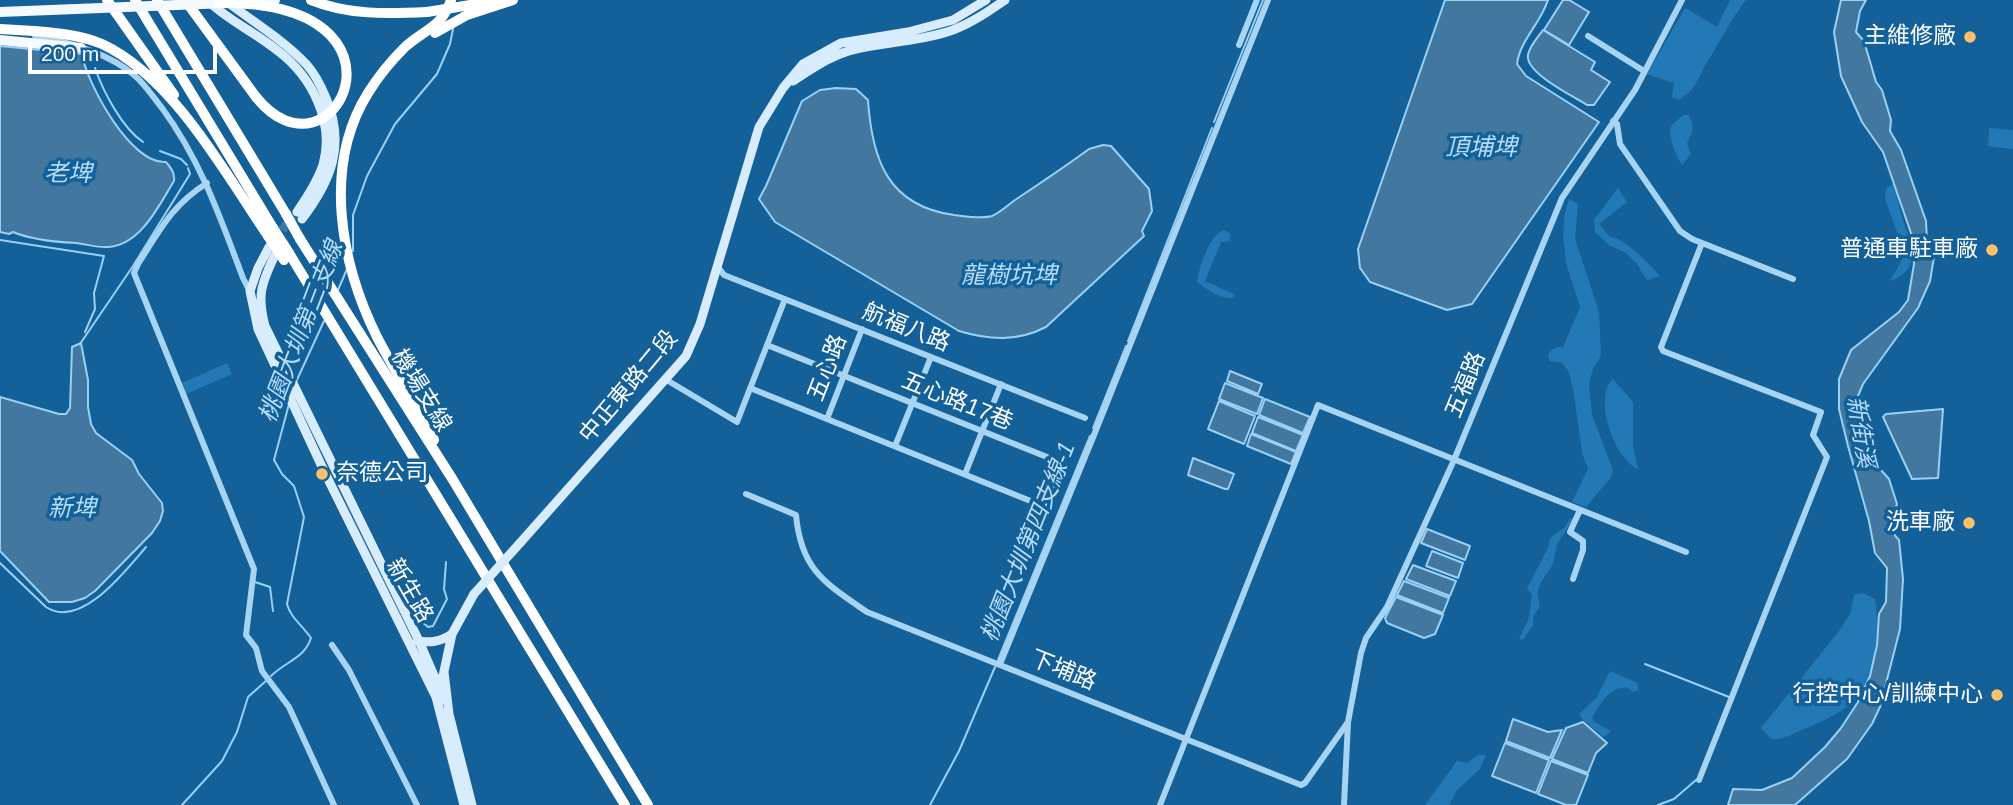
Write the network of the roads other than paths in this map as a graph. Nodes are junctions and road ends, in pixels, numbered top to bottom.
1 (107, 0) edge
2 (135, 0) edge
3 (157, 0) edge
4 (185, 0) edge
5 (207, 0) edge
6 (275, 0) edge
7 (311, 0) edge
8 (451, 0) edge
9 (501, 0) edge
10 (513, 0) edge
11 (986, 0) edge
12 (1005, 0) edge
13 (1258, 0) edge
14 (1268, 0) edge
15 (1682, 0) edge
16 (223, 2) edge
17 (0, 12) edge
18 (1, 32) edge
19 (1588, 36) dead end
20 (1239, 46) dead end
21 (81, 48) joint
22 (1644, 71) junction
23 (783, 88) junction
24 (1613, 121) junction
25 (191, 123) junction
26 (345, 153) junction
27 (207, 183) junction
28 (295, 215) junction
29 (1702, 243) junction
30 (276, 247) junction
31 (718, 267) junction
32 (1793, 279) dead end
33 (250, 291) junction
34 (785, 299) junction
35 (260, 305) junction
36 (862, 329) junction
37 (767, 345) junction
38 (931, 357) junction
39 (283, 374) junction
40 (844, 375) junction
41 (665, 379) junction
42 (1001, 384) junction
43 (750, 388) junction
44 (912, 403) junction
45 (299, 407) junction
46 (1085, 418) dead end
47 (827, 419) junction
48 (983, 431) junction
49 (895, 446) junction
50 (1454, 460) junction
51 (965, 474) junction
52 (453, 480) junction
53 (746, 494) dead end
54 (1580, 510) junction
55 (1686, 552) dead end
56 (1573, 579) dead end
57 (452, 634) junction
58 (409, 638) junction
59 (419, 641) junction
60 (332, 645) dead end
61 (1000, 664) junction
62 (444, 672) junction
63 (438, 692) junction
64 (1348, 722) junction
65 (1186, 740) junction
66 (456, 742) junction
67 (1699, 780) dead end
68 (334, 805) edge
69 (417, 805) edge
70 (464, 805) edge
71 (472, 805) edge
72 (625, 805) edge
73 (648, 805) edge
74 (1160, 805) edge
75 (1344, 805) edge

1 - 25 highway
2 - 30 highway
3 - 28 highway, 機場支線
4 - 16 highway, bridge
5 - 28 main road
6 - 16 main road, bridge
7 - 9 highway, bridge
8 - 26 highway
10 - 26 highway
11 - 23 main road, 中正東路二段
12 - 23 main road, 中正東路二段
13 - 20 street
14 - 61 street
15 - 22 street, 五福路
16 - 17 main road, bridge
16 - 28 main road
18 - 21 main road
18 - 25 highway, bridge
19 - 22 street
21 - 27 street
22 - 24 street, 五福路
23 - 31 main road, 中正東路二段
24 - 29 street
24 - 50 street, 五福路
25 - 30 highway
26 - 52 highway
27 - 33 street
27 - 68 street
28 - 52 highway, 機場支線, bridge
29 - 32 street
29 - 67 street
30 - 33 main road
30 - 35 main road
30 - 72 highway, 機場支線
31 - 34 street, 航福八路
31 - 41 main road, 中正東路二段
33 - 35 street
33 - 39 main road, 新生路
34 - 36 street, 航福八路
34 - 37 street
35 - 39 main road, 新生路
36 - 38 street, 航福八路
36 - 40 street, 五心路
37 - 40 street, 五心路17巷
37 - 43 street
38 - 42 street, 航福八路
38 - 44 street
39 - 45 main road, 新生路
40 - 44 street, 五心路17巷
40 - 47 street, 五心路
41 - 43 street
41 - 57 main road, 中正東路二段, bridge
42 - 46 street, 航福八路
42 - 48 street
43 - 47 street
44 - 48 street, 五心路17巷
44 - 49 street
45 - 58 main road, 新生路
45 - 59 main road, 新生路
47 - 49 street
48 - 51 street
48 - 51 street, 五心路17巷
49 - 51 street
50 - 54 street
50 - 64 street, 五福路
50 - 65 street
52 - 73 highway, 機場支線
53 - 61 street, 下埔路
54 - 55 street
54 - 56 street
57 - 59 main road
57 - 62 main road, 中正東路二段
58 - 59 main road, 新生路
58 - 63 main road
59 - 63 main road
60 - 69 street
61 - 65 street, 下埔路
62 - 63 main road
62 - 66 main road
63 - 66 main road
63 - 70 main road
64 - 65 street, 下埔路
64 - 75 street, 五福路
65 - 74 street
66 - 71 main road

